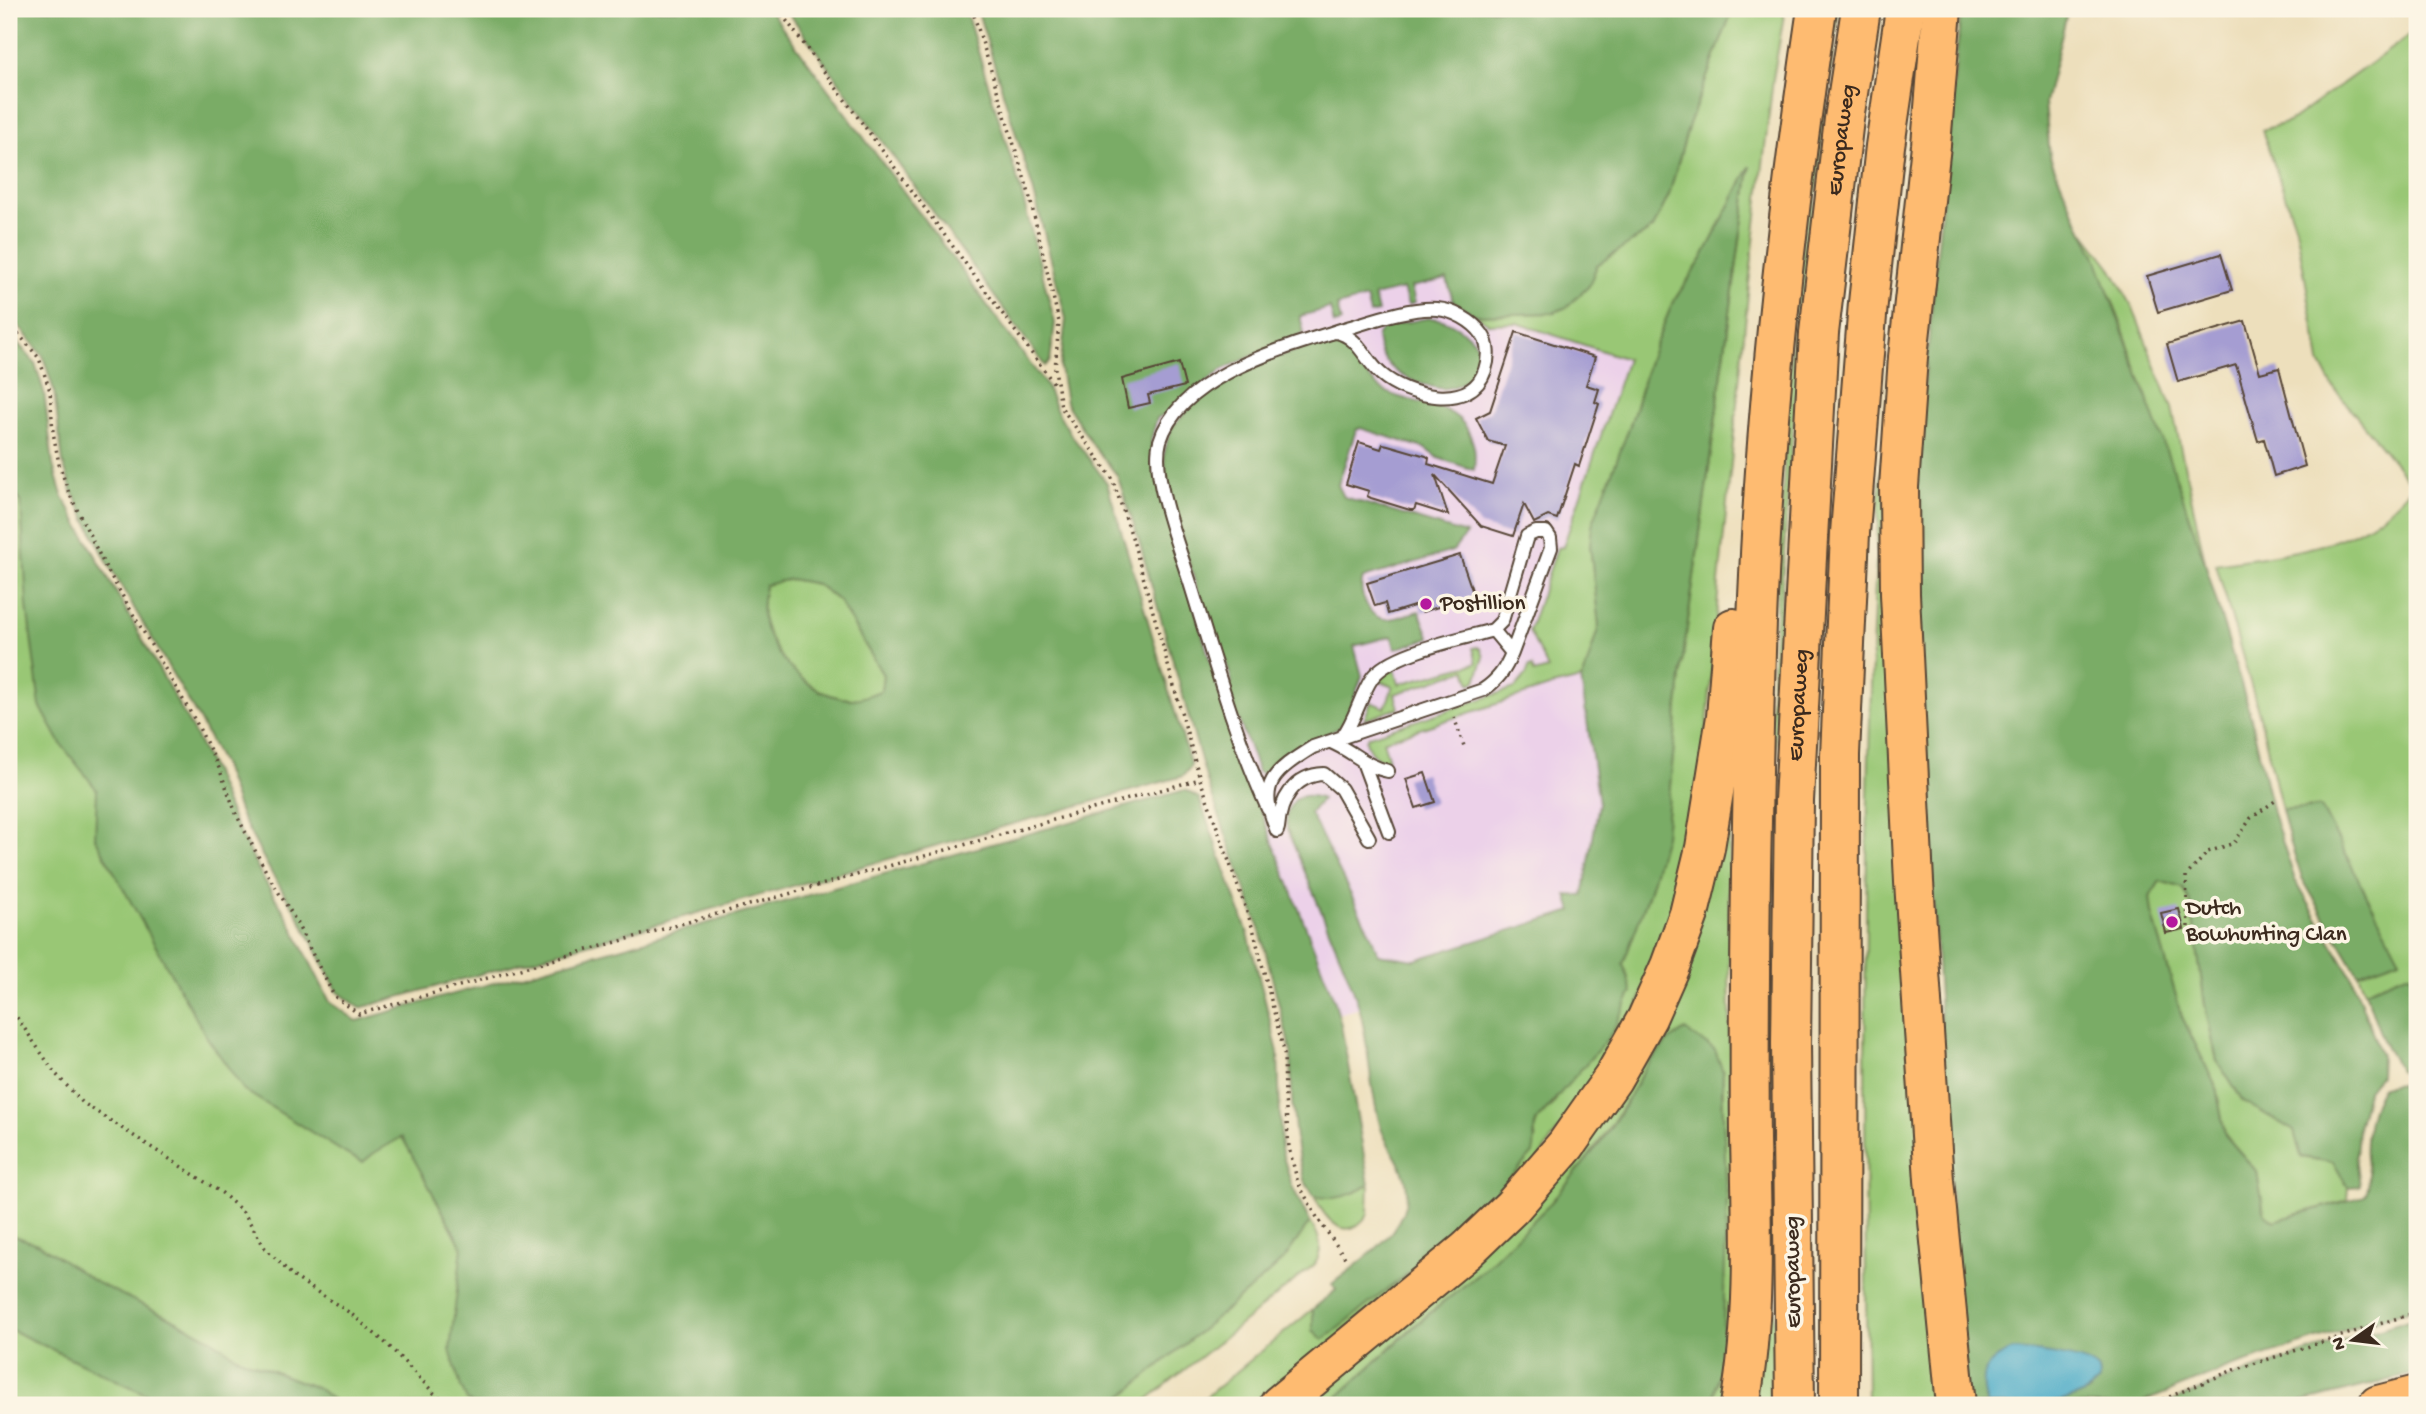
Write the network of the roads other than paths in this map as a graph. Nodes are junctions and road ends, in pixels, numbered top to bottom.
1 (1816, 9) edge
2 (1861, 9) edge
3 (1905, 9) edge
4 (1942, 9) edge
5 (1778, 329) junction
6 (1336, 332) junction
7 (1493, 630) junction
8 (1512, 653) junction
9 (1337, 739) junction
10 (1363, 762) junction
11 (1388, 771) dead end
12 (1268, 809) junction
13 (1389, 832) dead end
14 (1369, 838) dead end
15 (2417, 1395) edge
16 (1279, 1405) edge
17 (1740, 1405) edge
18 (1795, 1405) edge
19 (1839, 1405) edge
20 (1956, 1405) edge
21 (2378, 1405) edge

1 - 5 main road
2 - 18 main road, Europaweg
3 - 19 main road, Europaweg
4 - 20 main road
5 - 16 main road
5 - 17 main road
6 - 6 lane
6 - 12 lane
7 - 8 lane
7 - 8 lane
7 - 9 lane
8 - 9 lane
9 - 10 lane
9 - 12 lane
10 - 11 lane
10 - 13 lane
12 - 14 lane
15 - 21 main road

